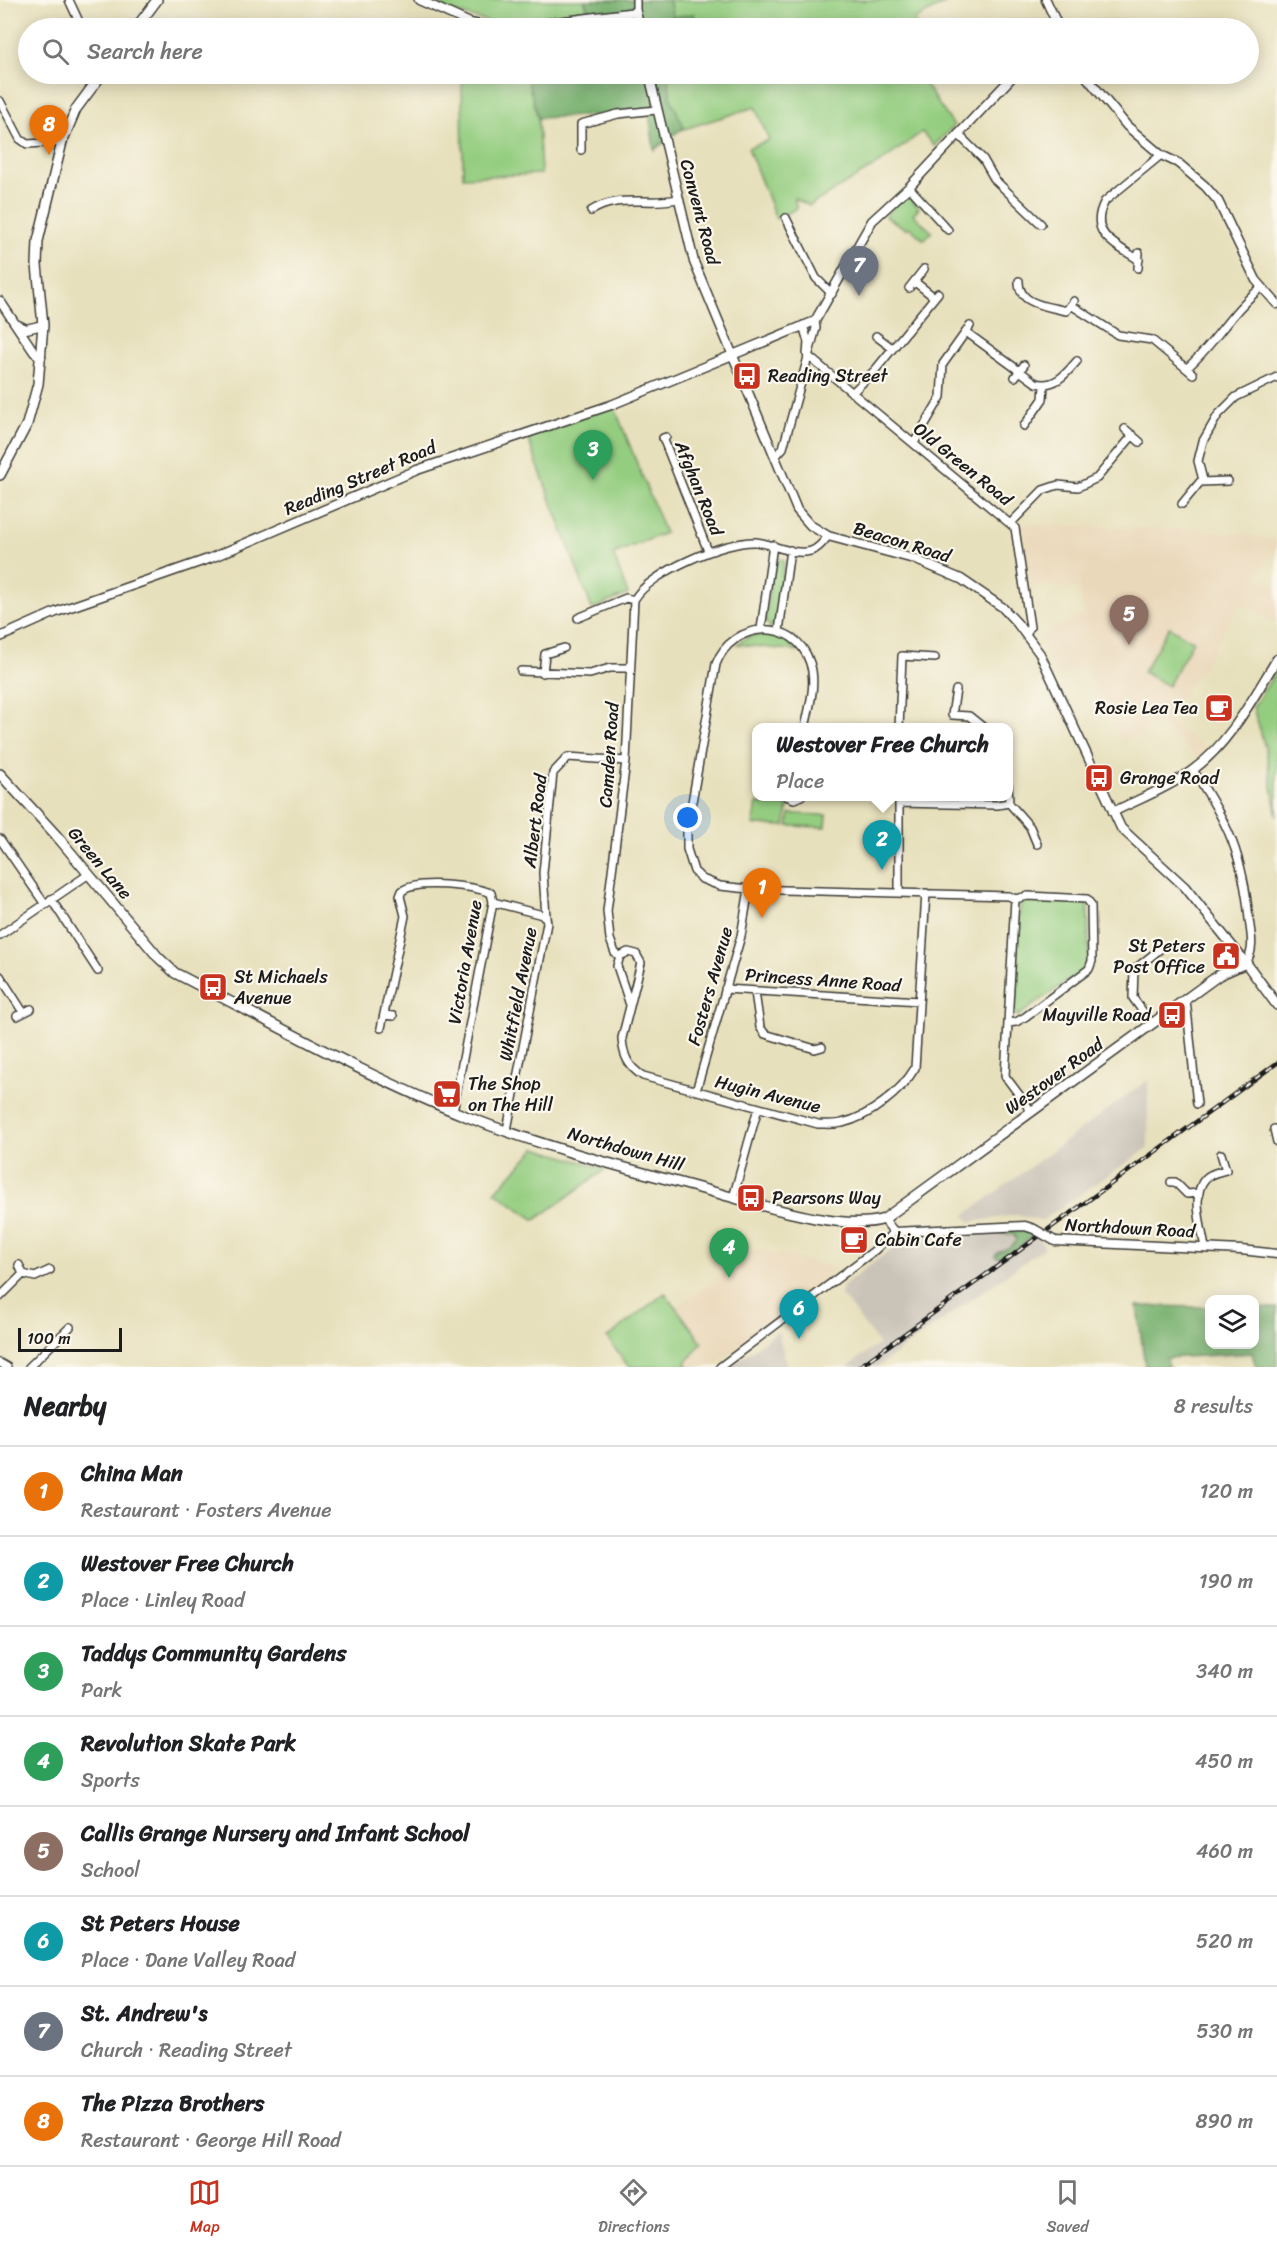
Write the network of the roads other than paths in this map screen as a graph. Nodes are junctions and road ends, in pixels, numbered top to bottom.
1 (69, 0) edge
2 (156, 0) edge
3 (419, 0) edge
4 (636, 0) edge
5 (1046, 0) edge
6 (636, 12) junction
7 (77, 18) edge
8 (143, 18) edge
9 (459, 18) edge
10 (588, 18) edge
11 (638, 18) edge
12 (1054, 18) edge
13 (95, 84) edge
14 (652, 84) edge
15 (1006, 84) edge
16 (1091, 84) edge
17 (0, 101) edge
18 (656, 110) junction
19 (958, 134) junction
20 (62, 142) junction
21 (581, 150) dead end
22 (1161, 155) junction
23 (909, 187) junction
24 (677, 199) junction
25 (591, 211) dead end
26 (786, 218) dead end
27 (1041, 224) dead end
28 (948, 230) dead end
29 (1139, 260) dead end
30 (924, 270) dead end
31 (1019, 281) dead end
32 (915, 282) junction
33 (909, 288) dead end
34 (1261, 288) junction
35 (832, 294) junction
36 (0, 302) edge
37 (1277, 304) edge
38 (814, 321) junction
39 (15, 323) junction
40 (43, 325) junction
41 (803, 325) junction
42 (876, 336) dead end
43 (892, 348) junction
44 (733, 354) junction
45 (807, 355) junction
46 (41, 357) junction
47 (1076, 366) dead end
48 (1187, 368) junction
49 (1193, 374) dead end
50 (1277, 377) edge
51 (1044, 385) junction
52 (852, 393) junction
53 (1030, 425) dead end
54 (1125, 429) dead end
55 (1133, 435) junction
56 (666, 437) dead end
57 (1140, 442) dead end
58 (914, 443) junction
59 (775, 457) junction
60 (0, 475) edge
61 (1203, 480) junction
62 (1228, 480) dead end
63 (1187, 502) dead end
64 (1011, 523) junction
65 (828, 536) junction
66 (772, 545) junction
67 (790, 550) junction
68 (708, 551) junction
69 (634, 600) junction
70 (578, 618) dead end
71 (761, 629) junction
72 (779, 632) junction
73 (1026, 634) junction
74 (0, 637) edge
75 (564, 648) dead end
76 (935, 658) dead end
77 (1277, 659) edge
78 (629, 668) junction
79 (521, 671) dead end
80 (543, 673) junction
81 (956, 690) dead end
82 (806, 723) edge
83 (899, 723) edge
84 (978, 723) edge
85 (626, 760) junction
86 (1193, 770) junction
87 (0, 774) edge
88 (899, 801) edge
89 (919, 801) edge
90 (1010, 803) joint
91 (1113, 812) junction
92 (0, 839) edge
93 (1037, 844) dead end
94 (89, 874) junction
95 (749, 889) junction
96 (899, 892) junction
97 (926, 893) junction
98 (1015, 899) junction
99 (48, 901) junction
100 (493, 902) junction
101 (546, 917) junction
102 (0, 935) edge
103 (1160, 949) dead end
104 (620, 956) junction
105 (1246, 963) junction
106 (98, 971) dead end
107 (175, 973) joint
108 (0, 976) edge
109 (725, 989) junction
110 (755, 992) junction
111 (1186, 1000) junction
112 (919, 1001) junction
113 (630, 1005) junction
114 (1277, 1005) edge
115 (24, 1012) dead end
116 (384, 1015) junction
117 (393, 1016) dead end
118 (1008, 1023) junction
119 (1152, 1024) junction
120 (381, 1028) dead end
121 (822, 1047) dead end
122 (696, 1091) junction
123 (1197, 1104) dead end
124 (758, 1108) junction
125 (453, 1111) junction
126 (1032, 1112) junction
127 (1274, 1129) edge
128 (507, 1130) junction
129 (1277, 1142) edge
130 (1221, 1154) dead end
131 (1171, 1182) dead end
132 (1199, 1193) junction
133 (733, 1198) junction
134 (884, 1220) junction
135 (894, 1232) junction
136 (1205, 1248) junction
137 (1277, 1254) edge
138 (19, 1264) dead end
139 (50, 1270) dead end
140 (22, 1274) junction
141 (0, 1297) edge
142 (71, 1328) dead end
143 (0, 1363) edge
144 (7, 1367) edge
145 (29, 1367) edge
146 (720, 1367) edge

1 - 7 street
2 - 8 main road
3 - 9 street
4 - 6 street
5 - 12 street
6 - 10 street
6 - 11 street
13 - 20 main road
14 - 18 street, Convent Road
15 - 19 street
16 - 22 street
17 - 20 street
18 - 21 street
18 - 24 street, Convent Road
19 - 23 street
19 - 27 street
20 - 40 main road
22 - 29 street
22 - 34 street
23 - 28 street
23 - 35 street
24 - 25 street
24 - 44 street, Convent Road
26 - 35 street
30 - 32 street
31 - 48 street
32 - 33 street
32 - 43 street
34 - 37 street
34 - 48 street
35 - 38 street
36 - 39 street
38 - 41 street
38 - 45 street
39 - 40 street
39 - 46 street
40 - 46 main road
41 - 44 street
41 - 45 street
42 - 43 street
43 - 52 street
44 - 59 street, Beacon Road
44 - 74 street, Reading Street Road
45 - 52 street, Old Green Road
45 - 59 street
46 - 60 main road
47 - 51 street
48 - 49 street
50 - 61 street
51 - 53 street
51 - 58 street
52 - 58 street, Old Green Road
54 - 55 street
55 - 57 street
55 - 64 street
56 - 68 street, Afghan Road
58 - 64 street, Old Green Road
59 - 65 street, Beacon Road
61 - 62 street
61 - 63 street
64 - 73 street, Old Green Road
65 - 67 street
65 - 73 street, Beacon Road
66 - 67 street
66 - 68 street
66 - 71 street
67 - 72 street
68 - 69 street
69 - 70 street
69 - 78 street, Camden Road
71 - 72 street
71 - 95 street
72 - 82 street
73 - 91 street, Beacon Road
75 - 80 street
76 - 83 street
77 - 86 street
78 - 80 street
78 - 85 street, Camden Road
79 - 80 street
81 - 84 street
85 - 101 street, Albert Road
85 - 104 street, Camden Road
86 - 91 street
86 - 105 street
87 - 94 main road, Green Lane
88 - 96 street
89 - 90 street
90 - 93 street
91 - 105 street, Beacon Road
92 - 99 street
94 - 99 street
94 - 107 main road, Green Lane
95 - 96 street
95 - 109 street, Fosters Avenue
96 - 97 street
97 - 98 street
97 - 112 street, Hugin Avenue
98 - 118 street
98 - 118 street
99 - 102 street
99 - 106 street
100 - 101 street, Whitfield Avenue
100 - 116 street, Victoria Avenue
100 - 125 street, Victoria Avenue
101 - 128 street, Whitfield Avenue
103 - 119 street
104 - 113 street
104 - 113 street, Hugin Avenue
105 - 111 main road, Westover Road
105 - 114 main road, Beacon Road
107 - 125 main road, Northdown Hill
108 - 115 street
109 - 110 street, Princess Anne Road
109 - 122 street, Fosters Avenue
110 - 112 street, Princess Anne Road
110 - 121 street
111 - 119 main road, Westover Road
111 - 123 street
112 - 124 street, Hugin Avenue
113 - 122 street, Hugin Avenue
116 - 117 street
116 - 120 street, Victoria Avenue
118 - 126 street
119 - 126 main road, Westover Road
122 - 124 street, Hugin Avenue
124 - 133 street
125 - 128 main road, Northdown Hill
126 - 134 main road, Westover Road
127 - 129 street
128 - 133 main road, Northdown Hill
130 - 132 street
131 - 132 street
132 - 136 street
133 - 134 main road, Northdown Hill
134 - 135 street
135 - 136 street, Northdown Road, bridge
135 - 146 street
136 - 137 street, Northdown Road
138 - 140 street
139 - 140 street
140 - 141 street
142 - 145 street
143 - 144 street

